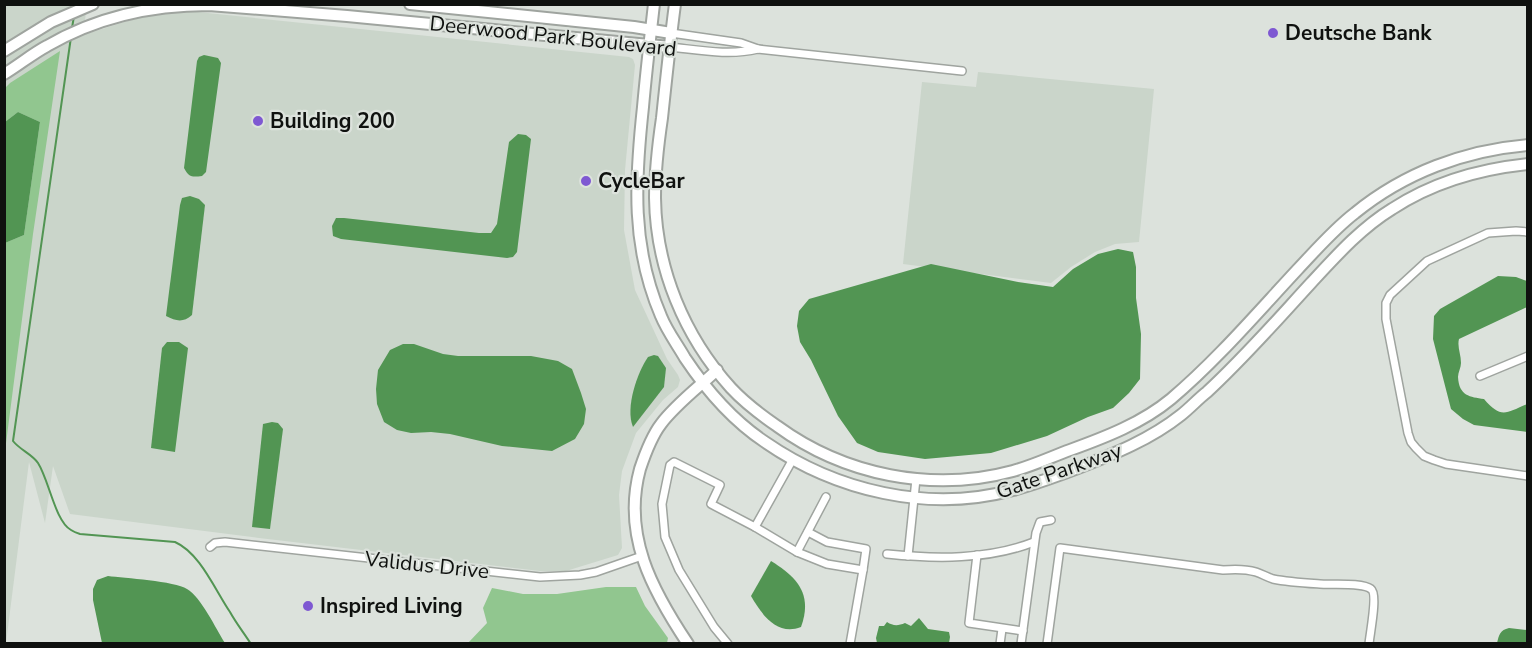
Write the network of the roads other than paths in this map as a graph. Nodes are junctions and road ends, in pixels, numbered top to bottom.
1 (93, 4) edge
2 (410, 4) edge
3 (654, 4) edge
4 (675, 4) edge
5 (560, 20) junction
6 (651, 29) junction
7 (671, 33) junction
8 (537, 34) junction
9 (649, 45) junction
10 (670, 47) junction
11 (758, 49) junction
12 (4, 51) edge
13 (962, 71) dead end
14 (4, 74) edge
15 (1527, 145) edge
16 (1527, 164) edge
17 (1527, 232) edge
18 (1527, 356) edge
19 (717, 370) junction
20 (1480, 376) dead end
21 (702, 384) junction
22 (793, 459) junction
23 (1527, 476) edge
24 (916, 479) junction
25 (826, 497) dead end
26 (914, 498) junction
27 (1051, 520) dead end
28 (755, 526) junction
29 (808, 532) junction
30 (1034, 542) junction
31 (210, 547) dead end
32 (797, 552) junction
33 (887, 555) dead end
34 (977, 555) junction
35 (642, 556) junction
36 (908, 556) junction
37 (863, 570) junction
38 (1002, 629) junction
39 (1023, 631) junction
40 (688, 644) edge
41 (728, 644) edge
42 (850, 644) edge
43 (1000, 644) edge
44 (1021, 644) edge
45 (1047, 644) edge
46 (1369, 644) edge

1 - 12 main road
2 - 5 main road, Deerwood Park Boulevard
3 - 6 main road, Gate Parkway
4 - 7 main road, Gate Parkway
5 - 6 main road, Deerwood Park Boulevard
5 - 8 main road
6 - 7 main road, Deerwood Park Boulevard
6 - 9 main road, Gate Parkway
7 - 10 main road, Gate Parkway
7 - 11 street, Deerwood Park Boulevard
8 - 9 main road, Deerwood Park Boulevard
8 - 14 main road, Deerwood Park Boulevard
9 - 10 main road, Deerwood Park Boulevard
9 - 21 main road, Gate Parkway
10 - 11 street, Deerwood Park Boulevard
10 - 19 main road, Gate Parkway
11 - 13 street, Deerwood Park Boulevard
15 - 24 main road, Gate Parkway
16 - 26 main road, Gate Parkway
17 - 23 street
18 - 20 street
19 - 21 main road
19 - 24 main road, Gate Parkway
21 - 22 main road, Gate Parkway
21 - 35 main road
22 - 26 main road, Gate Parkway
22 - 28 street
24 - 26 street
25 - 29 street
26 - 36 street
27 - 30 street
28 - 32 street
28 - 41 street
29 - 32 street
29 - 37 street
30 - 34 street
30 - 39 street
31 - 35 street, Validus Drive
32 - 37 street
33 - 36 street
34 - 36 street
34 - 38 street
35 - 40 main road
37 - 42 street
38 - 39 street
38 - 43 street
39 - 44 street
45 - 46 street

